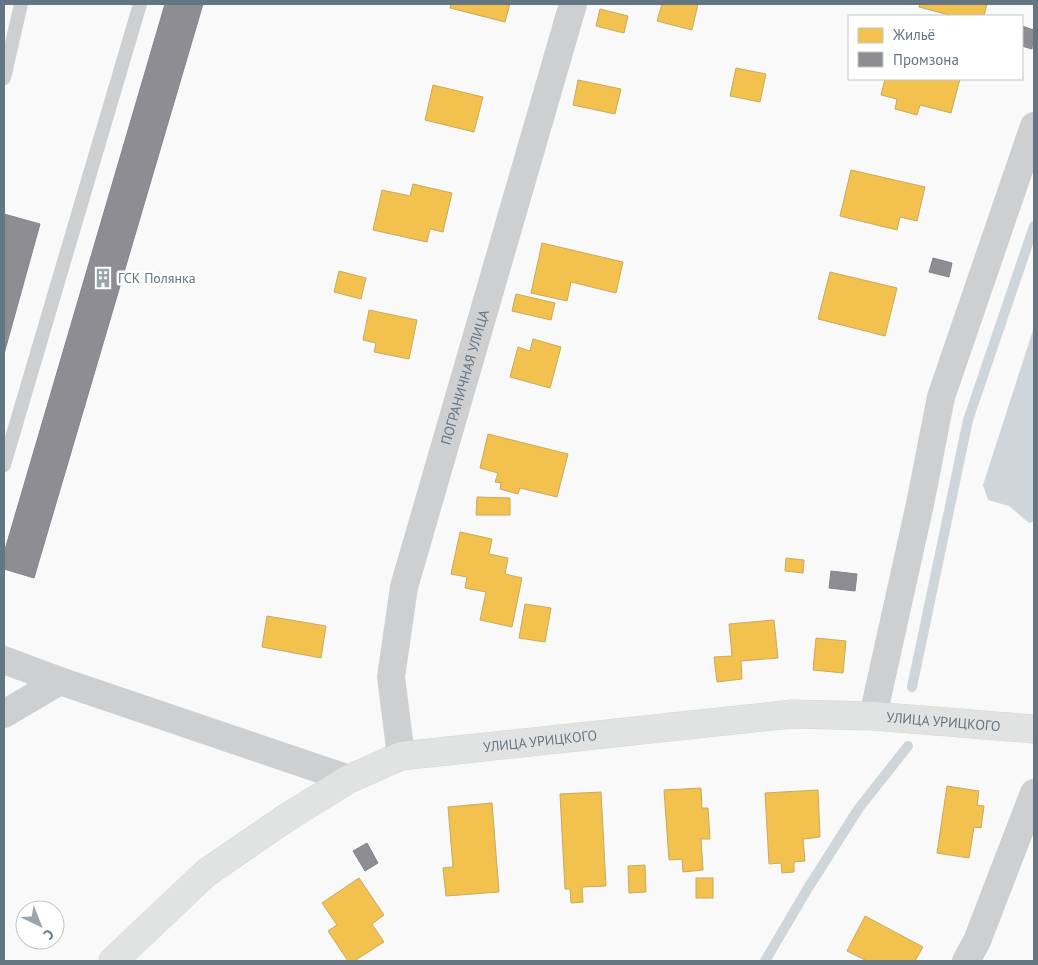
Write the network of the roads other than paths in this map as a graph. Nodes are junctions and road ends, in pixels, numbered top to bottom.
1 (21, 4) edge
2 (140, 4) edge
3 (573, 4) edge
4 (4, 78) edge
5 (1034, 126) edge
6 (4, 465) edge
7 (4, 660) edge
8 (60, 682) junction
9 (4, 714) edge
10 (873, 716) junction
11 (1034, 730) edge
12 (401, 756) junction
13 (348, 779) junction
14 (1034, 793) edge
15 (113, 961) edge
16 (966, 961) edge

1 - 4 lane
2 - 6 lane
3 - 12 street, ПОГРАНИЧНАЯ УЛИЦА
5 - 10 street
7 - 8 street
8 - 9 street
8 - 13 street
10 - 11 main road, УЛИЦА УРИЦКОГО
10 - 12 main road, УЛИЦА УРИЦКОГО
12 - 13 main road, УЛИЦА УРИЦКОГО
13 - 15 main road, УЛИЦА УРИЦКОГО
14 - 16 street

